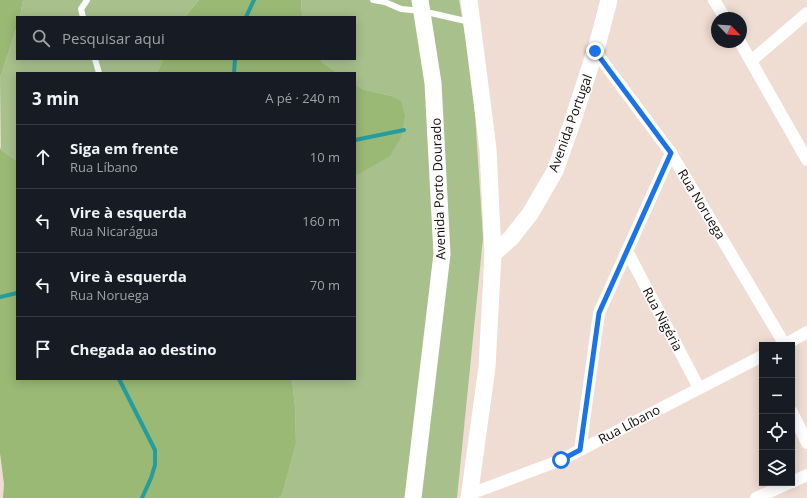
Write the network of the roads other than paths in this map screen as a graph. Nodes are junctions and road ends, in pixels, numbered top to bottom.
1 (87, 0) edge
2 (373, 0) edge
3 (469, 0) edge
4 (609, 0) edge
5 (714, 0) edge
6 (421, 5) edge
7 (721, 12) edge
8 (807, 13) edge
9 (83, 16) edge
10 (472, 22) junction
11 (743, 48) edge
12 (595, 51) junction
13 (95, 60) edge
14 (751, 61) junction
15 (99, 72) edge
16 (803, 144) edge
17 (671, 153) junction
18 (807, 160) edge
19 (627, 251) junction
20 (493, 254) junction
21 (807, 332) edge
22 (782, 342) edge
23 (789, 342) edge
24 (759, 358) edge
25 (699, 388) junction
26 (793, 414) edge
27 (807, 443) edge
28 (580, 450) junction
29 (807, 475) edge
30 (795, 480) edge
31 (782, 486) edge
32 (470, 496) edge
33 (413, 498) edge
34 (756, 498) edge

1 - 9 lane
2 - 6 lane
3 - 10 street
4 - 12 street, Avenida Portugal
5 - 7 street
6 - 10 lane
6 - 33 street, Avenida Porto Dourado
8 - 14 street
10 - 20 street
11 - 14 street
12 - 17 street, Rua Noruega
12 - 20 street, Avenida Portugal
13 - 15 lane
14 - 16 street
16 - 18 street
17 - 19 street
17 - 22 street, Rua Noruega
19 - 25 street, Rua Nigéria
19 - 28 street
20 - 32 street
21 - 23 street
24 - 25 street, Rua Líbano
25 - 28 street, Rua Líbano
26 - 27 street
28 - 32 street, Rua Líbano
29 - 30 street
31 - 34 street

